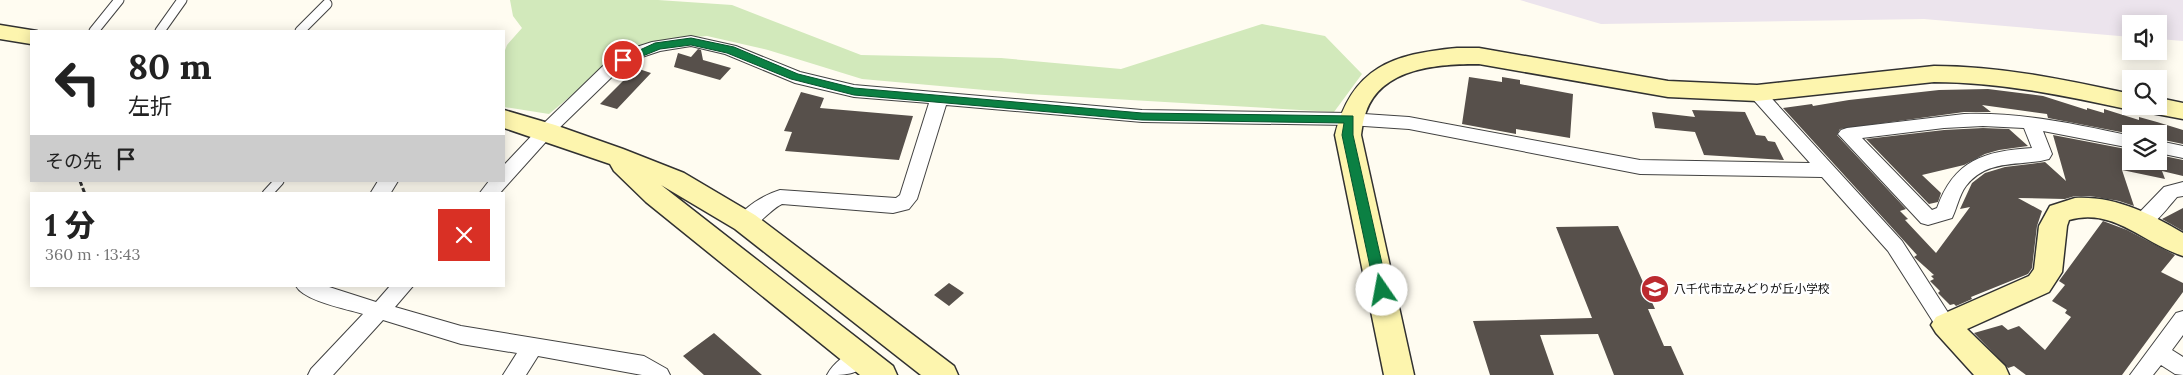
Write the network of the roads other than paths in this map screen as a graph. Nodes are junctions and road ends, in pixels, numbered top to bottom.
1 (119, 0) edge
2 (182, 0) edge
3 (327, 4) dead end
4 (95, 30) edge
5 (161, 30) edge
6 (301, 30) edge
7 (0, 32) edge
8 (30, 37) edge
9 (1757, 93) junction
10 (939, 100) junction
11 (2122, 100) edge
12 (2167, 108) edge
13 (2183, 111) edge
14 (505, 119) edge
15 (1350, 119) junction
16 (2031, 123) junction
17 (546, 131) junction
18 (2122, 140) edge
19 (2167, 149) edge
20 (2183, 152) edge
21 (614, 155) junction
22 (1825, 170) junction
23 (505, 176) edge
24 (278, 182) edge
25 (389, 182) edge
26 (499, 182) edge
27 (2183, 189) edge
28 (270, 192) edge
29 (381, 192) edge
30 (490, 192) edge
31 (745, 222) junction
32 (2142, 222) junction
33 (2183, 246) edge
34 (307, 287) edge
35 (402, 287) edge
36 (380, 312) junction
37 (2183, 320) edge
38 (1946, 325) junction
39 (532, 347) junction
40 (2159, 352) junction
41 (860, 357) junction
42 (2183, 368) edge
43 (319, 375) edge
44 (514, 375) edge
45 (659, 375) edge
46 (838, 375) edge
47 (882, 375) edge
48 (943, 375) edge
49 (1399, 375) edge
50 (1994, 375) edge
51 (2141, 375) edge

1 - 4 lane
2 - 5 lane
3 - 6 lane
7 - 8 street
9 - 11 street
9 - 15 street
9 - 22 street
10 - 15 street
10 - 17 street
10 - 31 street
12 - 13 street
14 - 17 street
15 - 22 street
15 - 49 street
16 - 16 street
16 - 18 street
17 - 21 street
17 - 23 street
19 - 20 street
21 - 31 street
21 - 41 street
22 - 38 street
24 - 28 lane
25 - 29 street
26 - 30 street
27 - 32 street
31 - 48 street
32 - 33 street
32 - 38 street
34 - 36 street
35 - 36 street
36 - 39 street
36 - 43 street
37 - 40 street
38 - 50 street
39 - 44 street
39 - 45 street
40 - 42 street
40 - 51 street
41 - 46 street
41 - 47 street

